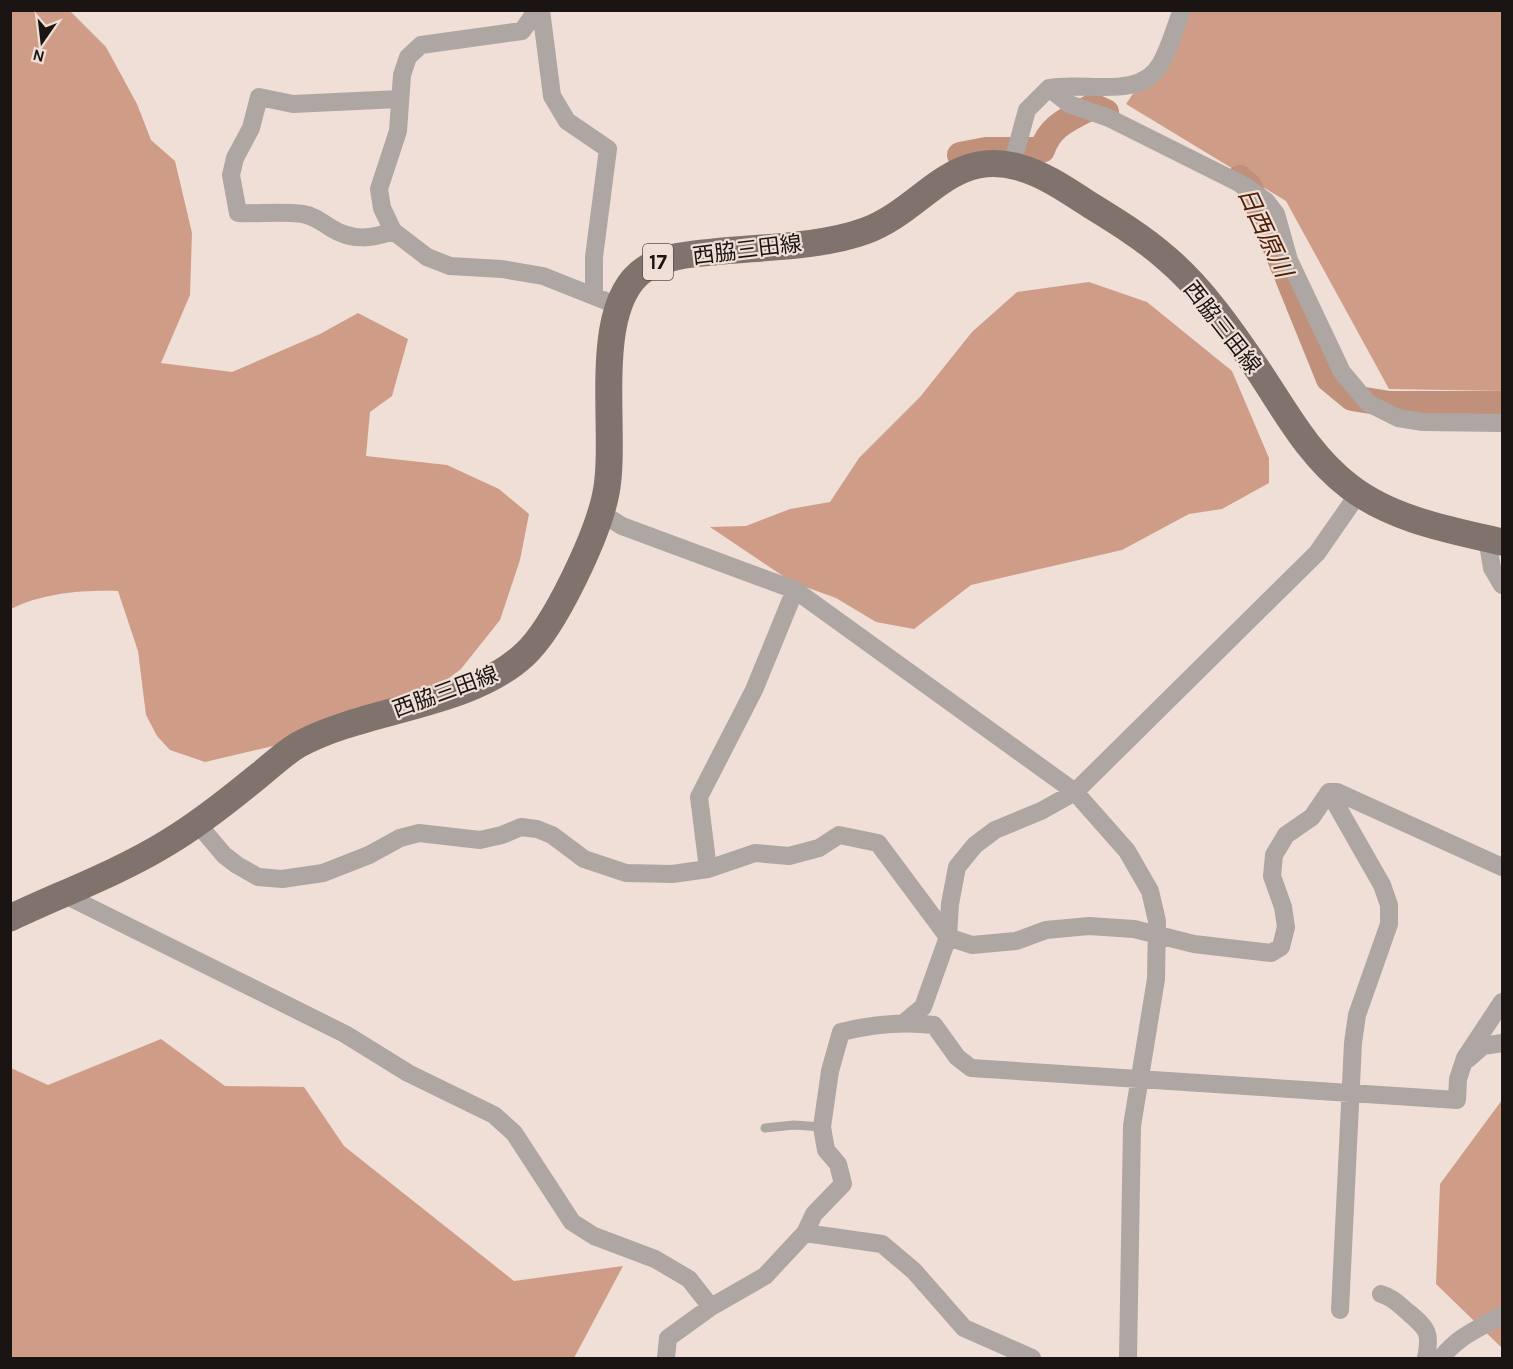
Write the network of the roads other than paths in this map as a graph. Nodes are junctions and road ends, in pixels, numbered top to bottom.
1 (539, 10) edge
2 (1182, 10) edge
3 (1049, 88) junction
4 (399, 99) junction
5 (1012, 165) junction
6 (393, 231) junction
7 (605, 300) junction
8 (1503, 423) edge
9 (1358, 494) junction
10 (601, 513) junction
11 (1495, 540) edge
12 (1503, 585) edge
13 (795, 590) junction
14 (1075, 792) junction
15 (1329, 792) junction
16 (197, 823) junction
17 (1503, 867) edge
18 (708, 869) junction
19 (63, 894) junction
20 (10, 918) edge
21 (1157, 935) junction
22 (948, 937) junction
23 (1503, 1002) edge
24 (905, 1022) junction
25 (1503, 1043) edge
26 (1461, 1072) junction
27 (1138, 1079) junction
28 (1352, 1091) junction
29 (822, 1127) junction
30 (765, 1128) dead end
31 (805, 1233) junction
32 (1381, 1294) dead end
33 (711, 1307) junction
34 (1340, 1310) dead end
35 (1503, 1315) edge
36 (666, 1359) edge
37 (1032, 1359) edge
38 (1128, 1359) edge
39 (1426, 1359) edge
40 (1441, 1359) edge

1 - 4 street
1 - 7 street
2 - 3 street
3 - 5 street
3 - 8 street
4 - 6 street
4 - 6 street
5 - 7 main road, 西脇三田線 / 17
5 - 9 main road, 西脇三田線 / 17
6 - 7 street
7 - 10 main road, 西脇三田線 / 17
9 - 11 main road, 西脇三田線 / 17
9 - 14 street
10 - 13 street
10 - 16 main road, 西脇三田線 / 17
11 - 12 street
13 - 14 street
13 - 18 street
14 - 21 street
14 - 22 street
15 - 17 street
15 - 21 street
15 - 28 street
16 - 18 street
16 - 19 main road, 西脇三田線 / 17
18 - 22 street
19 - 20 main road, 西脇三田線 / 17
19 - 33 street
21 - 22 street
21 - 27 street
22 - 24 street
23 - 26 street
24 - 27 street
24 - 29 street
25 - 26 street
26 - 28 street
27 - 28 street
27 - 38 street
28 - 34 street
29 - 30 lane
29 - 31 street
31 - 33 street
31 - 37 street
32 - 39 street
33 - 36 street
35 - 40 street

